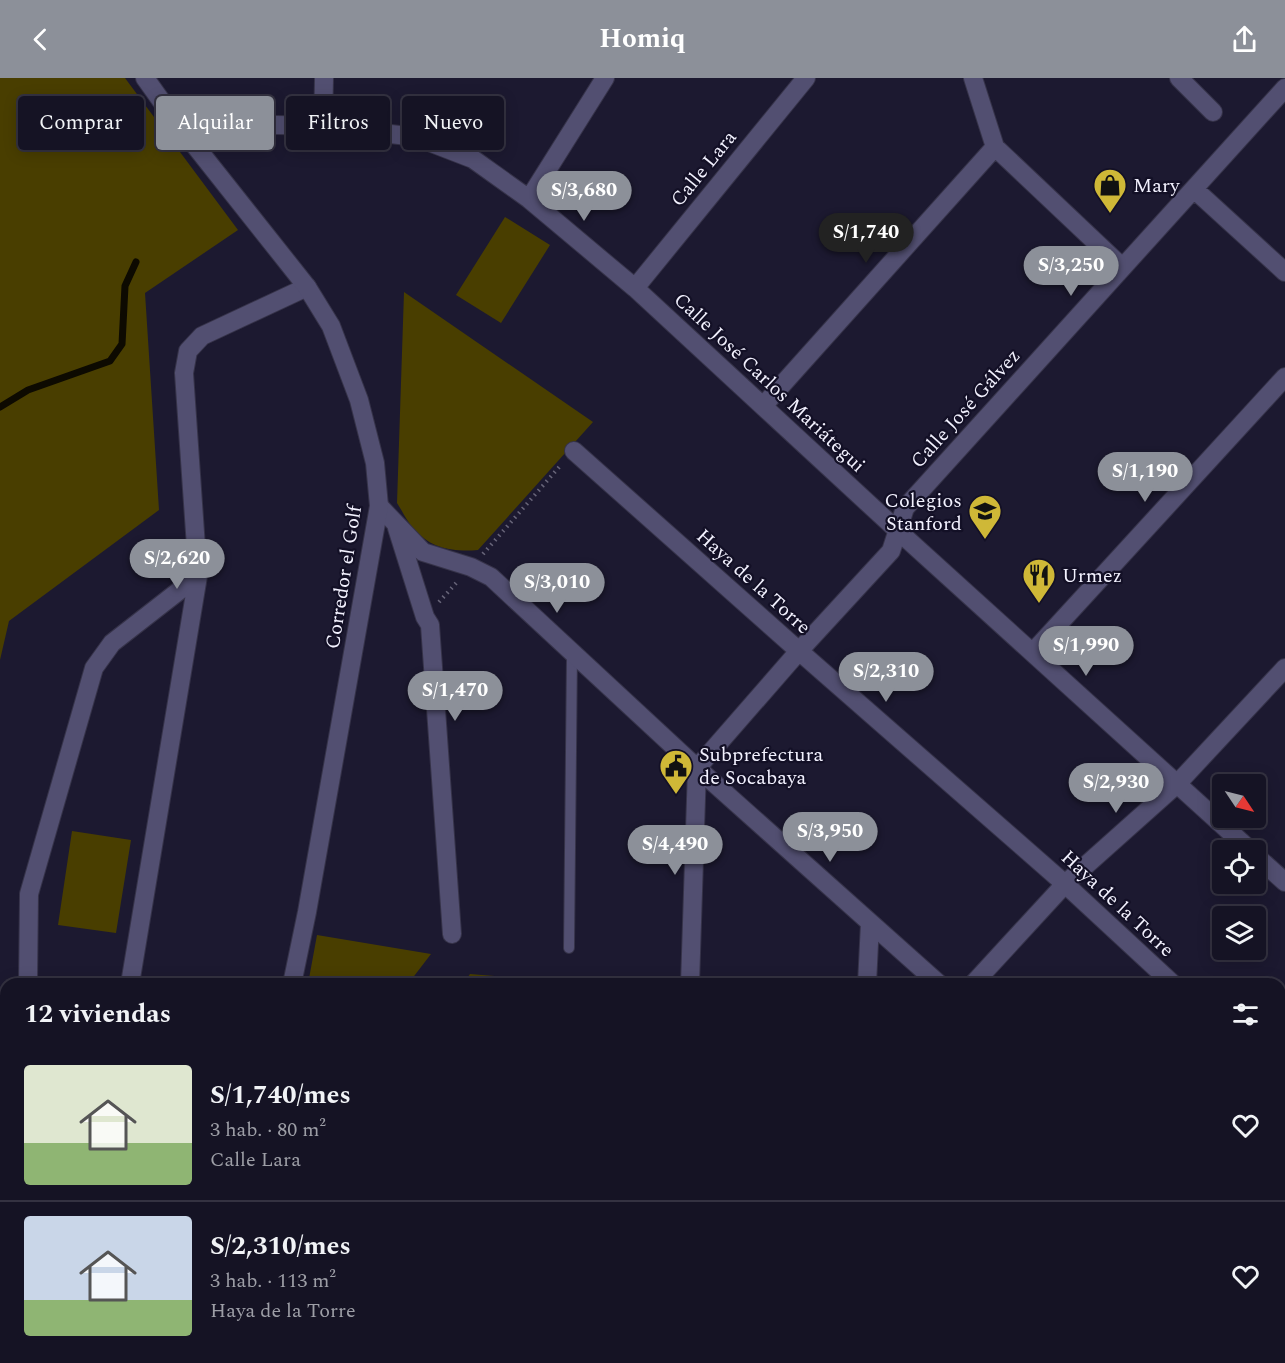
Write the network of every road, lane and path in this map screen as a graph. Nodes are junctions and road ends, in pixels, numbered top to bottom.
1 (145, 78) edge
2 (324, 78) edge
3 (605, 78) edge
4 (806, 78) edge
5 (973, 78) edge
6 (1179, 78) edge
7 (1285, 88) edge
8 (158, 96) edge
9 (324, 96) edge
10 (1213, 112) dead end
11 (390, 134) edge
12 (995, 147) junction
13 (198, 150) edge
14 (1194, 189) junction
15 (529, 200) junction
16 (1122, 267) junction
17 (1285, 272) edge
18 (307, 287) junction
19 (635, 288) junction
20 (1285, 377) edge
21 (763, 406) junction
22 (574, 451) joint
23 (379, 506) junction
24 (395, 523) junction
25 (897, 530) junction
26 (471, 567) junction
27 (198, 576) junction
28 (425, 617) junction
29 (799, 651) junction
30 (1032, 652) junction
31 (572, 653) junction
32 (1285, 668) edge
33 (697, 768) junction
34 (1177, 784) junction
35 (1239, 840) edge
36 (1266, 865) edge
37 (1285, 882) edge
38 (1065, 884) junction
39 (870, 922) junction
40 (452, 934) dead end
41 (569, 948) dead end
42 (28, 978) edge
43 (131, 978) edge
44 (293, 978) edge
45 (690, 978) edge
46 (867, 978) edge
47 (932, 978) edge
48 (979, 978) edge
49 (1167, 978) edge

1 - 8 street, Corredor el Golf
2 - 9 street
3 - 15 street
4 - 19 street, Calle Lara
5 - 12 street
6 - 10 street
7 - 14 street, Calle José Gálvez
11 - 15 street, Calle José Carlos Mariátegui
12 - 16 street
12 - 21 street
13 - 18 street, Corredor el Golf
14 - 16 street, Calle José Gálvez
14 - 17 street
15 - 19 street, Calle José Carlos Mariátegui
16 - 25 street, Calle José Gálvez
18 - 23 street, Corredor el Golf
18 - 27 street
19 - 21 street, Calle José Carlos Mariátegui
20 - 30 street
21 - 25 street, Calle José Carlos Mariátegui
22 - 26 path
22 - 29 street, Haya de la Torre
23 - 24 street
23 - 44 street, Corredor el Golf
24 - 26 street
24 - 28 street
25 - 29 street, Calle José Gálvez
25 - 30 street, Calle José Carlos Mariátegui
26 - 28 path
26 - 31 street
27 - 42 street
27 - 43 street
28 - 40 street
29 - 33 street, Calle José Gálvez
29 - 38 street, Haya de la Torre
30 - 34 street, Calle José Carlos Mariátegui
31 - 33 street
31 - 41 lane
32 - 34 street
33 - 39 street
33 - 45 street
34 - 35 street, Calle José Carlos Mariátegui
34 - 38 street
36 - 37 street
38 - 48 street
38 - 49 street, Haya de la Torre
39 - 46 street
39 - 47 street

